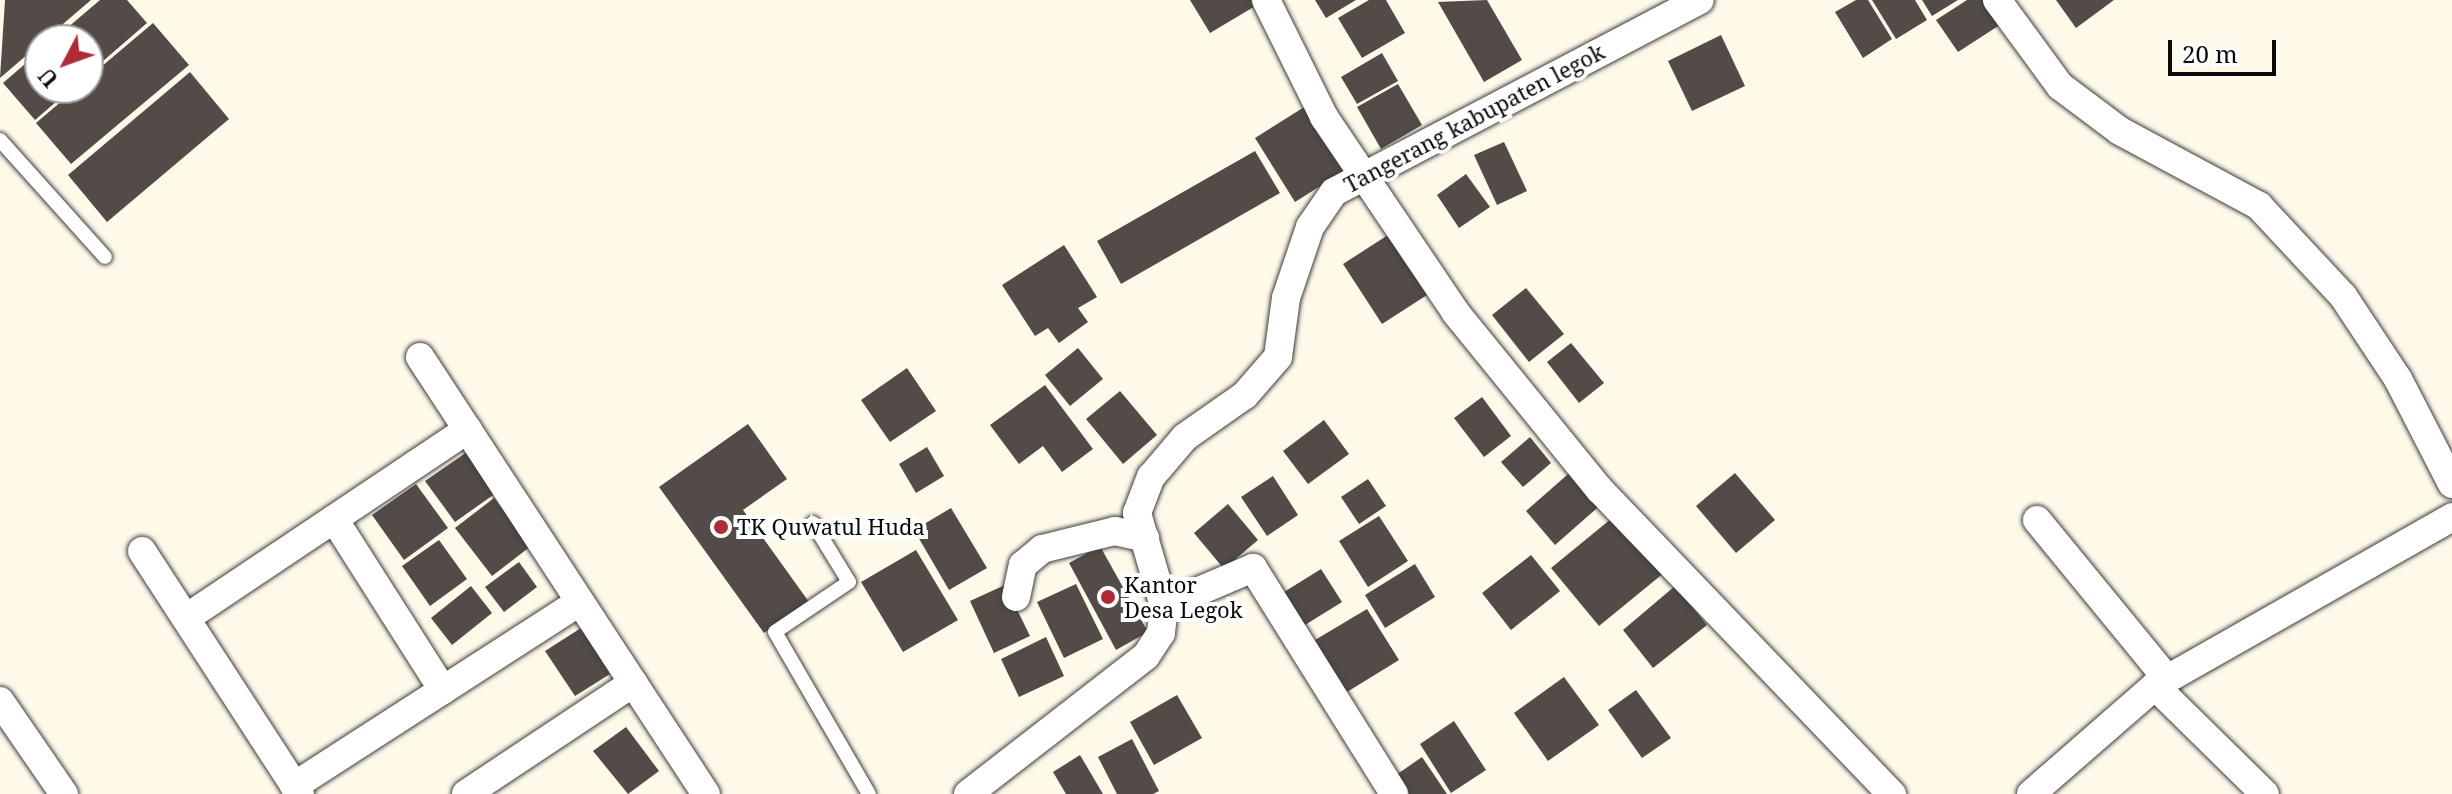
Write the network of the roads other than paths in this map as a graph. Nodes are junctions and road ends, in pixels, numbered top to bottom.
1 (1266, 0) edge
2 (1700, 0) edge
3 (1997, 0) edge
4 (0, 140) edge
5 (1366, 175) junction
6 (105, 257) dead end
7 (420, 357) dead end
8 (468, 429) junction
9 (2452, 484) edge
10 (2452, 517) edge
11 (334, 519) junction
12 (2037, 520) dead end
13 (813, 523) dead end
14 (1145, 538) junction
15 (142, 551) dead end
16 (1016, 597) dead end
17 (580, 602) junction
18 (1164, 606) junction
19 (186, 618) junction
20 (633, 683) junction
21 (2161, 683) junction
22 (443, 690) junction
23 (0, 701) edge
24 (507, 783) edge
25 (297, 790) edge
26 (64, 794) edge
27 (466, 794) edge
28 (706, 794) edge
29 (869, 794) edge
30 (968, 794) edge
31 (1394, 794) edge
32 (1892, 794) edge
33 (2031, 794) edge
34 (2265, 794) edge

1 - 5 street
2 - 5 street, Tangerang kabupaten legok
3 - 9 street
4 - 6 lane
5 - 14 street, Tangerang kabupaten legok
5 - 32 street
7 - 8 street
8 - 11 street
8 - 17 street
10 - 21 street
11 - 19 street
11 - 22 street
12 - 21 street
13 - 29 lane
14 - 16 street
14 - 18 street, Tangerang kabupaten legok
15 - 19 street
17 - 20 street
17 - 22 street
18 - 30 street
18 - 31 street
19 - 25 street
20 - 24 street
20 - 28 street
21 - 33 street
21 - 34 street
22 - 25 street
23 - 26 street
24 - 27 street

